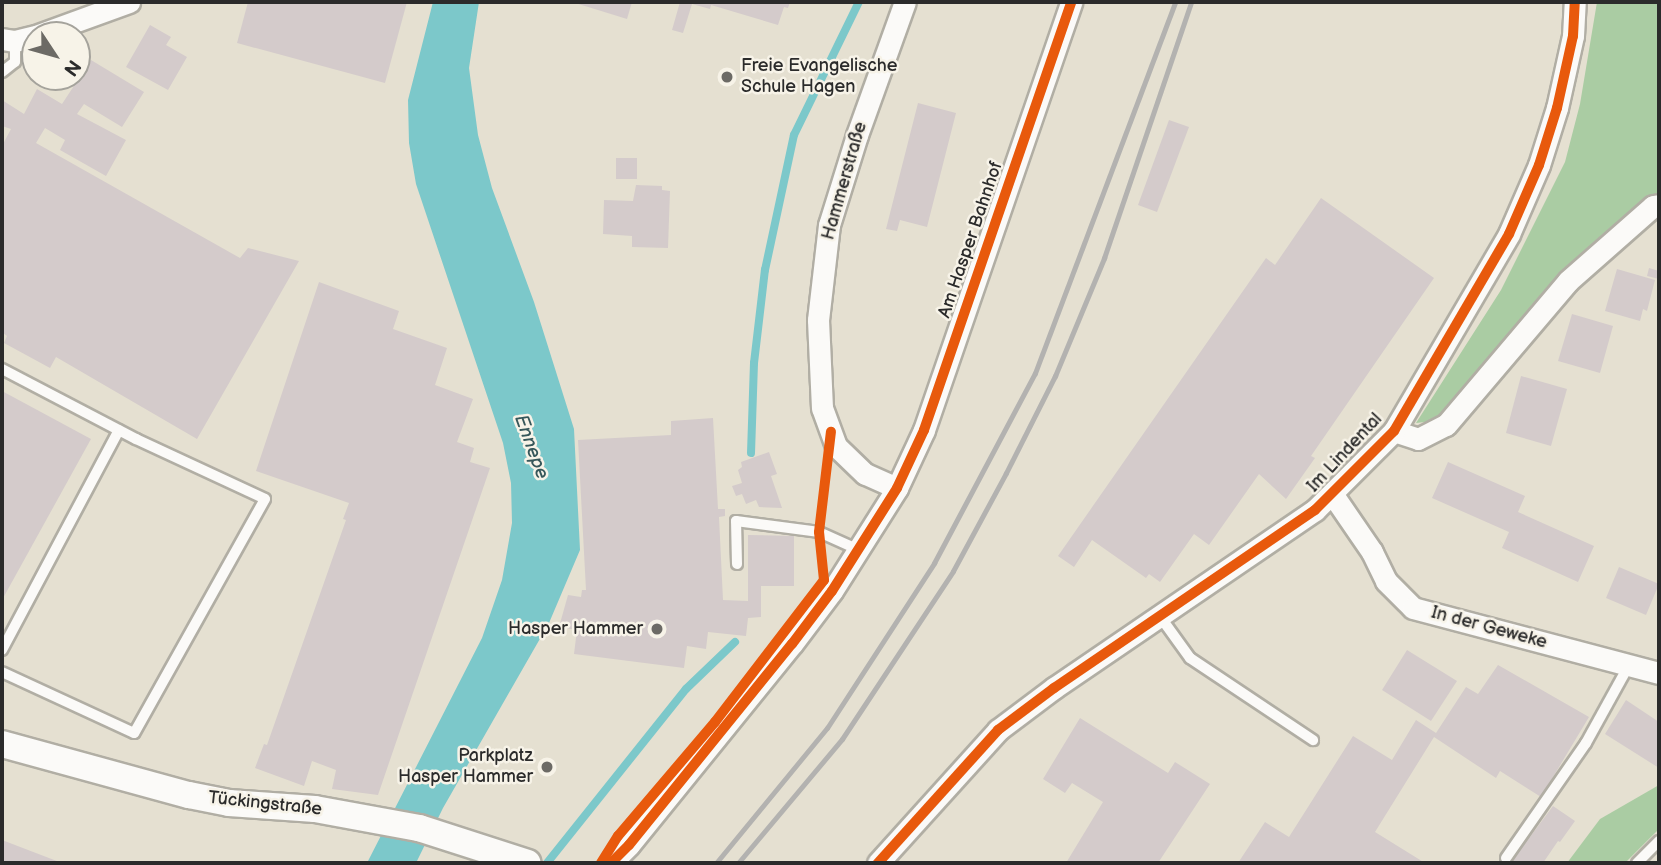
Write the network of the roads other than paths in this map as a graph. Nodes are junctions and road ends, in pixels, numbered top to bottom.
1 (129, 2) edge
2 (905, 2) edge
3 (1071, 2) edge
4 (1575, 2) edge
5 (73, 21) edge
6 (21, 41) edge
7 (2, 72) edge
8 (1659, 205) edge
9 (2, 369) edge
10 (119, 430) junction
11 (1394, 430) junction
12 (897, 488) junction
13 (1333, 495) junction
14 (859, 550) junction
15 (737, 564) dead end
16 (1158, 615) junction
17 (2, 650) edge
18 (1629, 665) junction
19 (2, 672) edge
20 (1659, 673) edge
21 (1313, 740) dead end
22 (2, 744) edge
23 (1659, 841) edge
24 (889, 855) edge
25 (1506, 858) dead end
26 (528, 863) edge
27 (611, 863) edge
28 (878, 863) edge
29 (1637, 863) edge

1 - 5 street
2 - 12 street, Hammerstraße
3 - 12 street, Am Hasper Bahnhof
4 - 11 street, Im Lindental
6 - 7 lane
8 - 11 street, Im Lindental
9 - 10 lane
10 - 17 lane
10 - 19 lane
11 - 13 street, Im Lindental
12 - 14 street
13 - 16 street, Im Lindental
13 - 18 street, In der Geweke
14 - 15 lane
14 - 27 street
16 - 21 lane
16 - 24 street, Im Lindental
18 - 20 street, In der Geweke
18 - 25 lane
22 - 26 street, Tückingstraße
23 - 29 lane
24 - 28 street, Im Lindental

